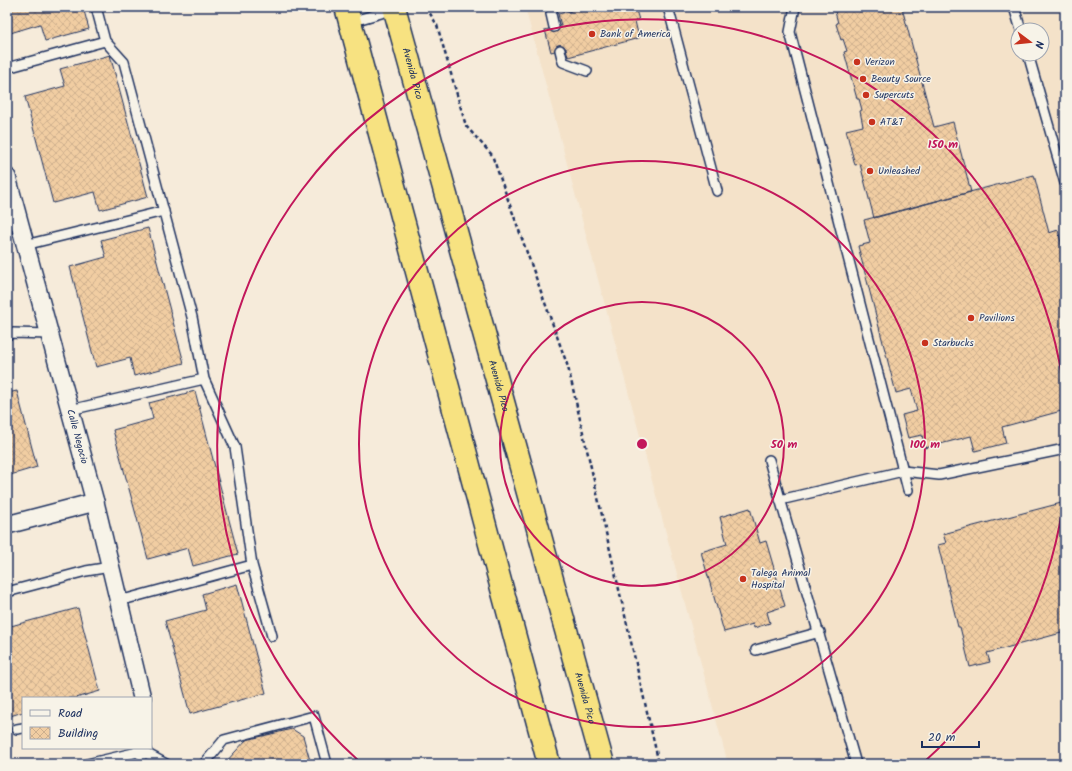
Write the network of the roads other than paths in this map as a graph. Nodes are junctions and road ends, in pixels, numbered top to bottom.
1 (96, 7) edge
2 (553, 7) edge
3 (668, 7) edge
4 (794, 7) edge
5 (1014, 7) edge
6 (397, 8) edge
7 (348, 15) edge
8 (1019, 22) edge
9 (554, 27) dead end
10 (105, 41) junction
11 (560, 50) dead end
12 (1030, 62) edge
13 (7, 68) edge
14 (587, 71) dead end
15 (7, 177) edge
16 (1065, 183) edge
17 (717, 191) dead end
18 (164, 211) junction
19 (25, 245) junction
20 (49, 334) junction
21 (7, 335) edge
22 (204, 379) junction
23 (70, 410) junction
24 (1065, 449) edge
25 (769, 460) dead end
26 (903, 471) junction
27 (908, 490) dead end
28 (780, 500) junction
29 (95, 502) junction
30 (7, 525) edge
31 (252, 565) junction
32 (110, 567) junction
33 (7, 592) edge
34 (118, 601) junction
35 (820, 632) junction
36 (272, 636) dead end
37 (756, 650) dead end
38 (142, 697) edge
39 (142, 749) edge
40 (87, 764) edge
41 (166, 764) edge
42 (204, 764) edge
43 (326, 764) edge
44 (549, 764) edge
45 (603, 764) edge
46 (856, 764) edge

1 - 10 lane
2 - 9 lane
3 - 17 lane
4 - 26 lane
5 - 8 lane
6 - 7 lane
6 - 45 highway, Avenida Pico
7 - 44 highway
10 - 13 lane
10 - 18 lane
11 - 14 lane
12 - 16 lane
15 - 19 street, Calle Negocio
18 - 19 lane
18 - 22 lane
19 - 20 street, Calle Negocio
20 - 21 lane
20 - 23 street, Calle Negocio
22 - 23 lane
22 - 31 lane
23 - 29 street, Calle Negocio
24 - 26 lane
25 - 28 lane
26 - 27 lane
26 - 28 lane
28 - 35 lane
29 - 30 street
29 - 32 street, Calle Negocio
31 - 34 lane
31 - 36 lane
32 - 33 lane
32 - 34 street, Calle Negocio
34 - 38 street, Calle Negocio
35 - 37 lane
35 - 46 lane
39 - 40 lane
39 - 41 lane
42 - 43 lane

